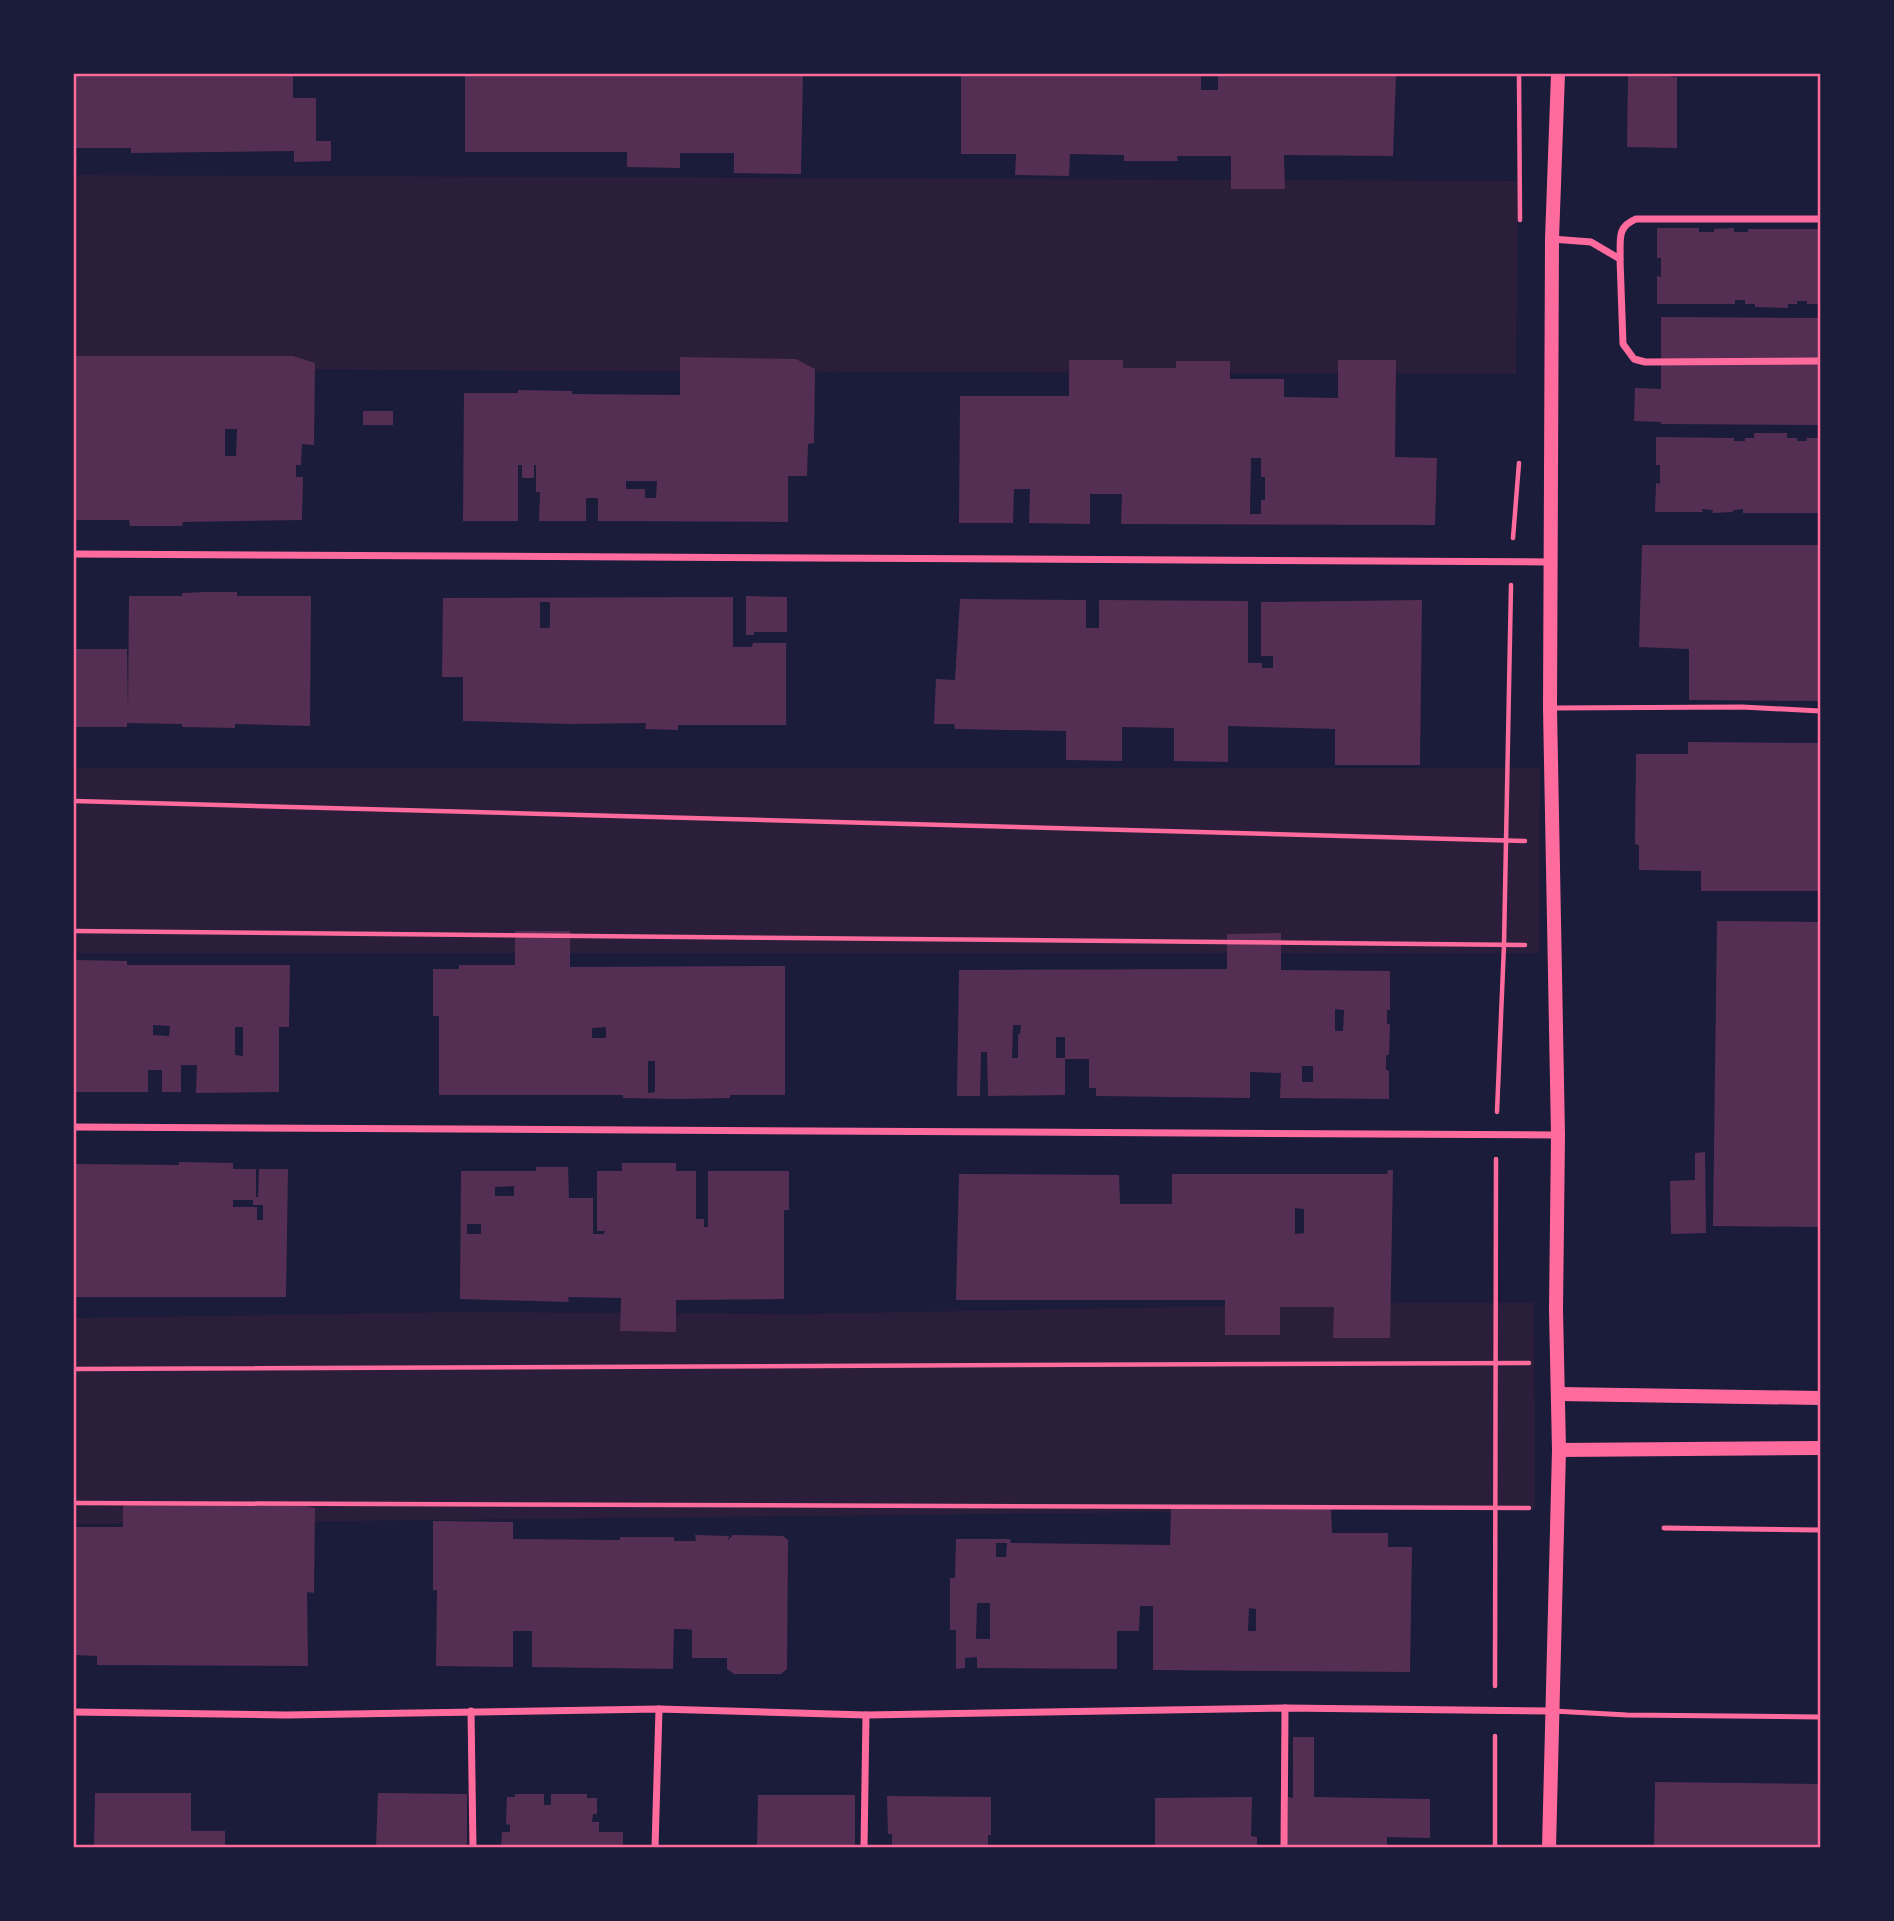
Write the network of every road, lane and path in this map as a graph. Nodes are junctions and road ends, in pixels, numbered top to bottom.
1 (1519, 74) edge
2 (1558, 74) edge
3 (1821, 219) edge
4 (1520, 224) dead end
5 (1552, 239) junction
6 (1620, 259) junction
7 (1821, 361) edge
8 (1520, 456) dead end
9 (74, 554) edge
10 (1511, 562) junction
11 (1551, 562) junction
12 (1550, 708) junction
13 (1821, 711) edge
14 (74, 801) edge
15 (1506, 840) junction
16 (1553, 841) junction
17 (74, 931) edge
18 (1504, 945) junction
19 (1554, 946) junction
20 (74, 1126) edge
21 (1558, 1135) junction
22 (1496, 1136) junction
23 (1496, 1363) junction
24 (1558, 1363) junction
25 (74, 1369) edge
26 (1559, 1394) junction
27 (1821, 1398) edge
28 (1821, 1448) edge
29 (1559, 1450) junction
30 (74, 1503) edge
31 (1496, 1508) junction
32 (1557, 1508) junction
33 (1664, 1528) dead end
34 (1821, 1530) edge
35 (1285, 1708) junction
36 (659, 1709) junction
37 (1495, 1709) junction
38 (471, 1711) junction
39 (1553, 1711) junction
40 (74, 1712) edge
41 (866, 1715) junction
42 (1821, 1717) edge
43 (473, 1847) edge
44 (655, 1847) edge
45 (864, 1847) edge
46 (1284, 1847) edge
47 (1495, 1847) edge
48 (1549, 1847) edge

1 - 4 path
2 - 5 main road
3 - 6 street
5 - 6 street
5 - 11 main road
6 - 7 street
8 - 10 path
9 - 10 street
10 - 11 street
10 - 15 path
11 - 12 main road
12 - 13 lane
12 - 16 main road
14 - 15 path
15 - 16 path
15 - 18 path
16 - 19 main road
17 - 18 path
18 - 19 path
18 - 22 path
19 - 21 main road
20 - 22 street
21 - 22 street
21 - 24 main road
22 - 23 path
23 - 24 path
23 - 25 path
23 - 31 path
24 - 26 main road
26 - 27 main road
26 - 29 main road
28 - 29 main road
29 - 32 main road
30 - 31 path
31 - 32 path
31 - 37 path
32 - 39 main road
33 - 34 lane
35 - 37 street
35 - 41 street
35 - 46 street
36 - 38 street
36 - 41 street
36 - 44 street
37 - 39 street
37 - 47 path
38 - 40 street
38 - 43 street
39 - 42 lane
39 - 48 main road
41 - 45 street

